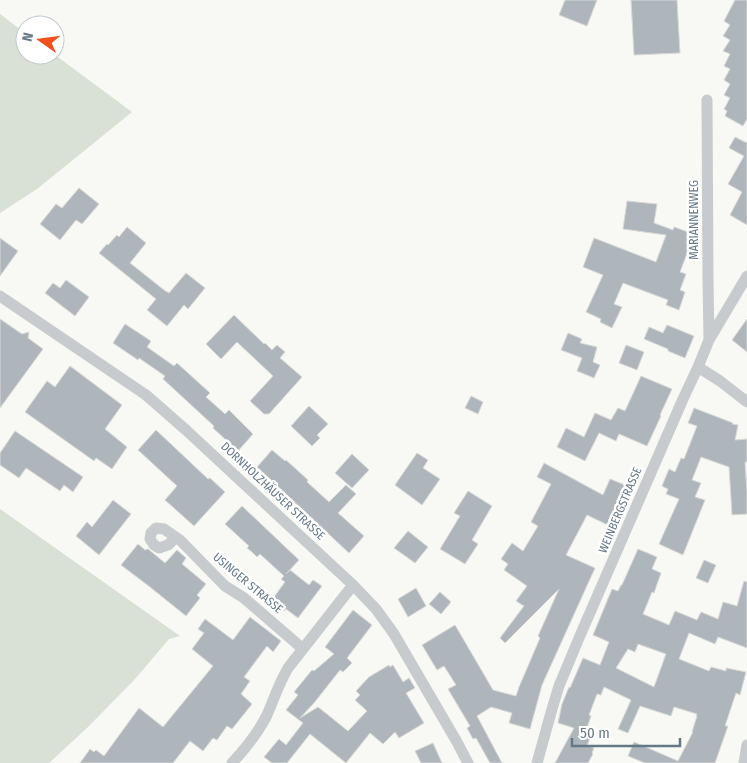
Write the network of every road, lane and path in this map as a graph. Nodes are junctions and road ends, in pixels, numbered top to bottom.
1 (707, 100) dead end
2 (747, 276) edge
3 (0, 296) edge
4 (709, 340) junction
5 (698, 367) junction
6 (747, 402) edge
7 (176, 538) dead end
8 (353, 585) junction
9 (303, 649) junction
10 (747, 745) edge
11 (232, 763) edge
12 (468, 763) edge
13 (537, 763) edge
14 (744, 763) edge

1 - 4 street, MARIANNENWEG
2 - 4 street, WEINBERGSTRASSE
3 - 8 street, DORNHOLZHÄUSER STRASSE
4 - 5 street, WEINBERGSTRASSE
5 - 6 street
5 - 13 street, WEINBERGSTRASSE
7 - 9 street, USINGER STRASSE
8 - 9 street
8 - 12 street, DORNHOLZHÄUSER STRASSE
9 - 11 street
10 - 14 street

